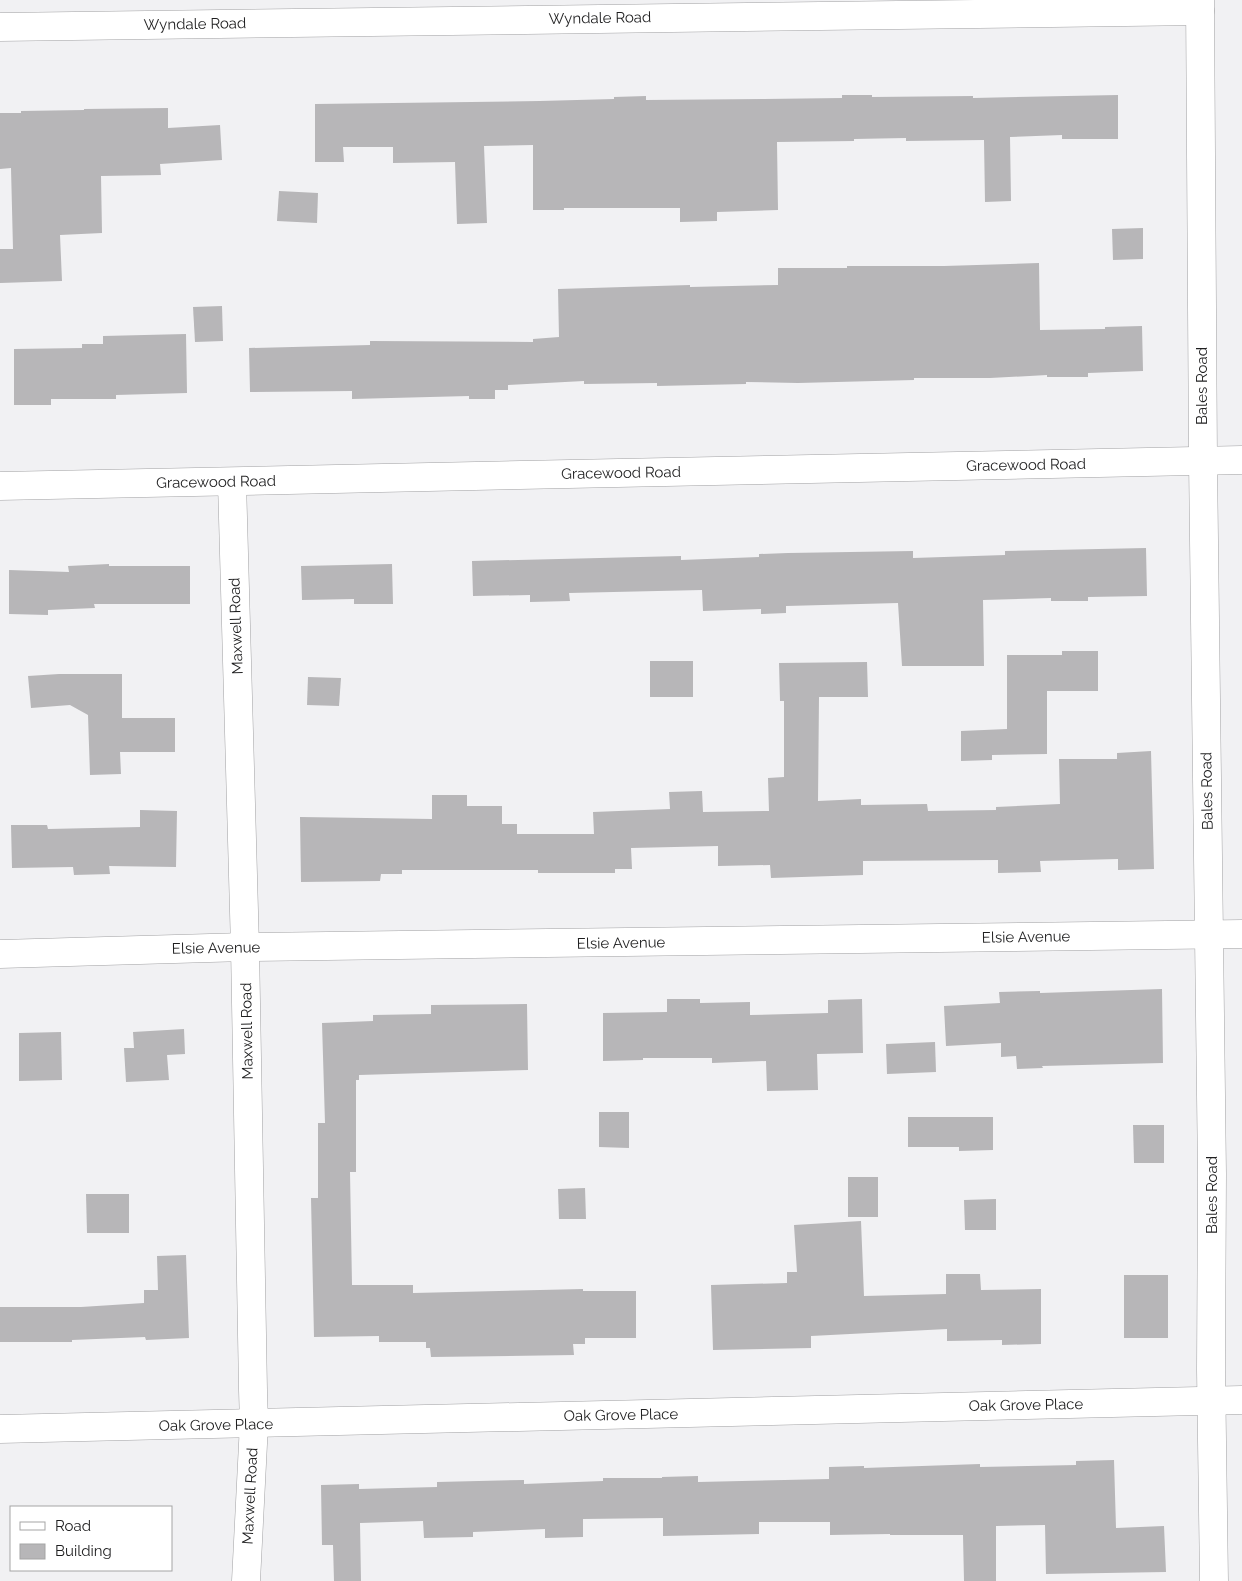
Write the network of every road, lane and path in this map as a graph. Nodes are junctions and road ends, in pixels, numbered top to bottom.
1 (1200, 5) edge
2 (0, 27) edge
3 (1242, 460) edge
4 (1203, 461) junction
5 (232, 482) junction
6 (0, 486) edge
7 (1242, 934) edge
8 (1208, 935) junction
9 (245, 947) junction
10 (0, 954) edge
11 (1212, 1400) junction
12 (1242, 1400) edge
13 (254, 1424) junction
14 (0, 1429) edge
15 (246, 1581) edge
16 (1214, 1581) edge

1 - 2 street, Wyndale Road
1 - 4 street, Bales Road
3 - 4 street, Gracewood Road
4 - 5 street, Gracewood Road
4 - 8 street, Bales Road
5 - 6 street, Gracewood Road
5 - 9 street, Maxwell Road
7 - 8 street, Elsie Avenue
8 - 9 street, Elsie Avenue
8 - 11 street, Bales Road
9 - 10 street, Elsie Avenue
9 - 13 street, Maxwell Road
11 - 12 street, Oak Grove Place
11 - 13 street, Oak Grove Place
11 - 16 street, Bales Road
13 - 14 street, Oak Grove Place
13 - 15 street, Maxwell Road

